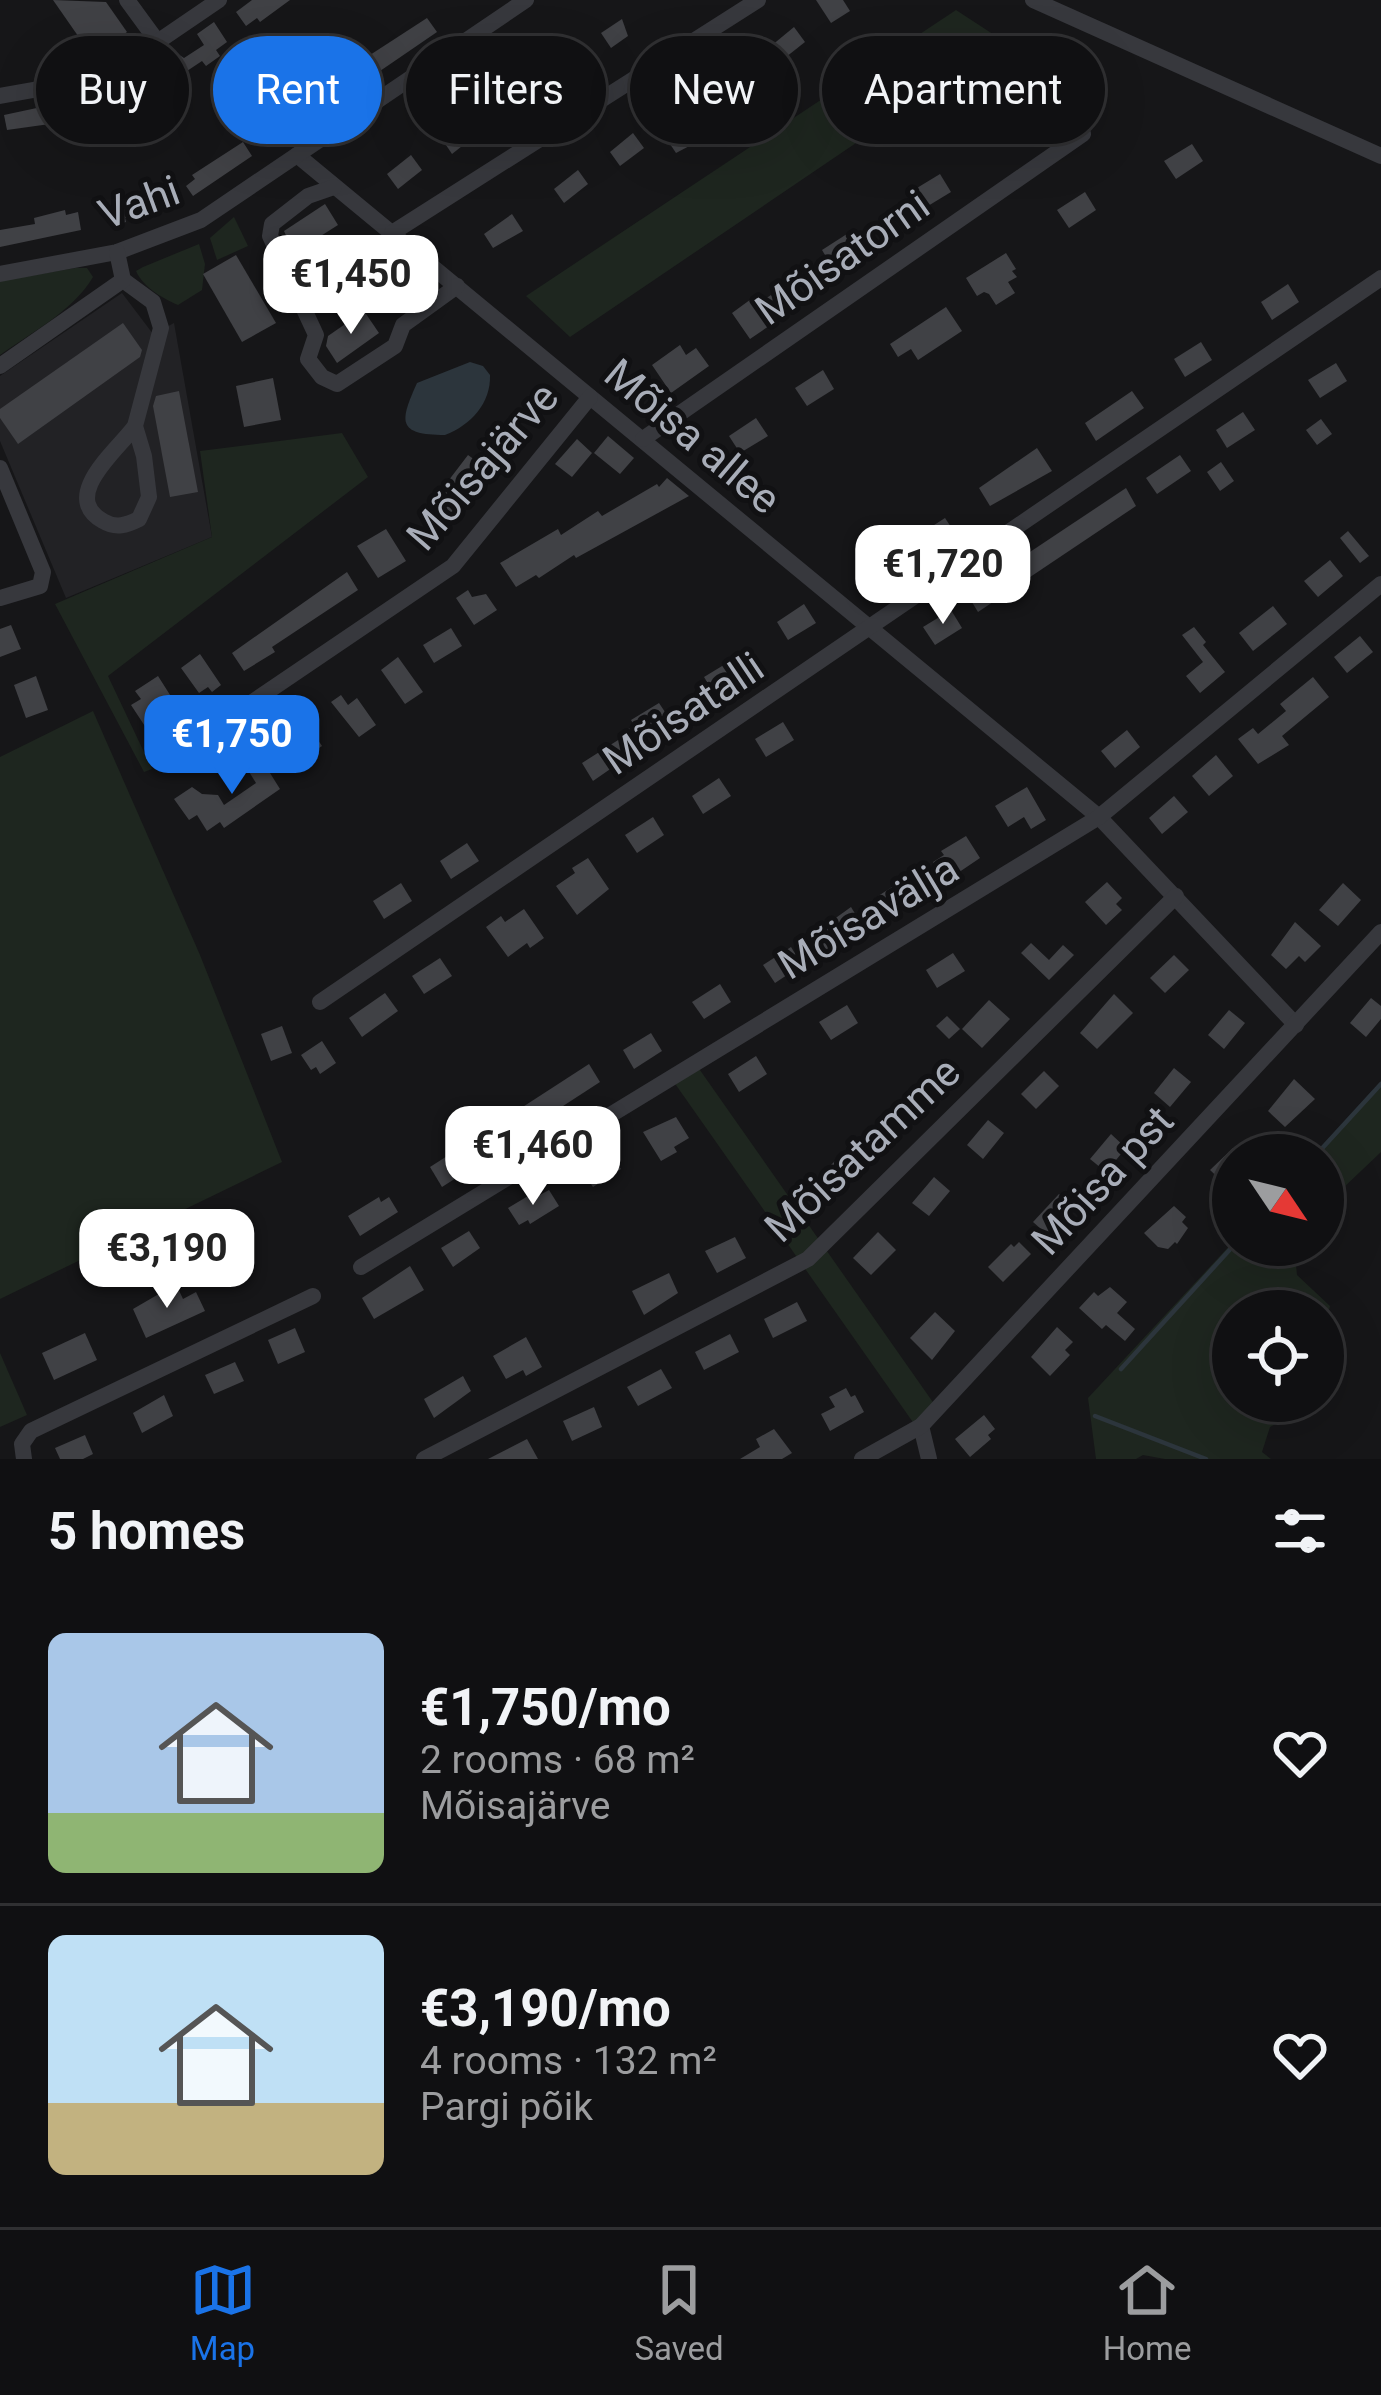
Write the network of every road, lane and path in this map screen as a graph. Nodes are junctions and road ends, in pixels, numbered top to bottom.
1 (127, 0) edge
2 (219, 0) edge
3 (526, 0) edge
4 (758, 0) edge
5 (1033, 0) edge
6 (153, 36) edge
7 (165, 36) edge
8 (36, 89) edge
9 (0, 96) edge
10 (1069, 144) edge
11 (297, 155) junction
12 (1381, 156) edge
13 (334, 187) junction
14 (392, 233) junction
15 (117, 252) junction
16 (0, 274) edge
17 (1381, 278) edge
18 (123, 280) junction
19 (457, 286) junction
20 (0, 366) edge
21 (590, 397) junction
22 (135, 426) junction
23 (643, 439) junction
24 (0, 468) edge
25 (1381, 584) edge
26 (0, 598) edge
27 (871, 629) junction
28 (189, 745) dead end
29 (1100, 817) junction
30 (1176, 896) junction
31 (1381, 932) edge
32 (320, 1002) dead end
33 (1297, 1024) junction
34 (361, 1267) dead end
35 (313, 1296) dead end
36 (921, 1426) junction
37 (24, 1459) edge
38 (424, 1459) edge
39 (862, 1459) edge
40 (929, 1459) edge

1 - 6 street
2 - 7 street
3 - 11 street, Vahi
4 - 14 street
5 - 12 street
8 - 9 street
10 - 23 street, Mõisatorni
11 - 13 street, Mõisa allee
11 - 15 street, Vahi
13 - 14 street, Mõisa allee
13 - 19 street
14 - 19 street, Mõisa allee
15 - 16 street, Vahi
15 - 18 street
17 - 27 street, Mõisatalli
18 - 20 street
18 - 22 street
19 - 21 street, Mõisa allee
21 - 23 street, Mõisa allee
21 - 28 street, Mõisajärve
22 - 22 street
23 - 27 street, Mõisa allee
24 - 26 street
25 - 29 street, Mõisavälja
27 - 29 street, Mõisa allee
27 - 32 street, Mõisatalli
29 - 30 street, Mõisa allee
29 - 34 street, Mõisavälja
30 - 33 street, Mõisa allee
30 - 38 street, Mõisatamme
31 - 33 street, Mõisa pst
33 - 36 street, Mõisa pst
35 - 37 street
36 - 39 street, Mõisa pst
36 - 40 street

